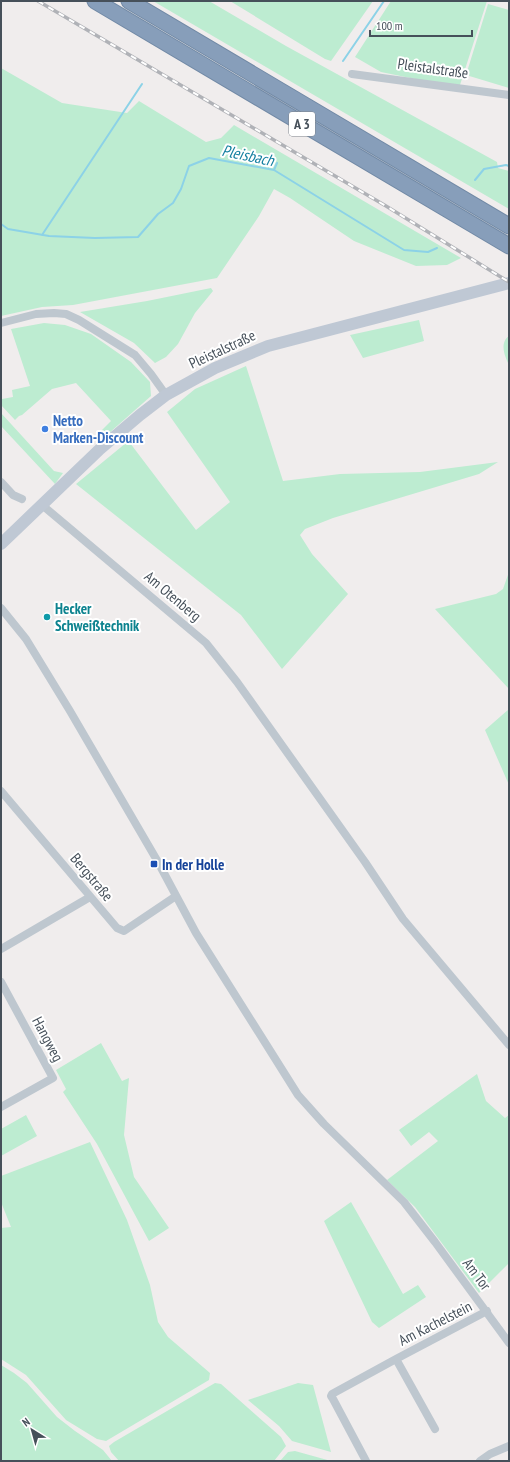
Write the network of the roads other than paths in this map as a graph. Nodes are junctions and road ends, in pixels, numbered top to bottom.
1 (95, 1) edge
2 (129, 1) edge
3 (352, 74) dead end
4 (509, 95) edge
5 (509, 226) edge
6 (509, 246) edge
7 (509, 283) edge
8 (1, 322) edge
9 (166, 395) junction
10 (1, 482) edge
11 (22, 499) dead end
12 (42, 505) junction
13 (1, 544) edge
14 (1, 608) edge
15 (1, 791) edge
16 (176, 896) junction
17 (90, 897) junction
18 (1, 949) edge
19 (1, 982) edge
20 (509, 1045) edge
21 (1, 1108) edge
22 (487, 1311) junction
23 (509, 1343) edge
24 (396, 1359) junction
25 (435, 1429) dead end
26 (509, 1446) edge
27 (366, 1461) edge
28 (480, 1461) edge

1 - 6 highway, A 3
2 - 5 highway, A 3
3 - 4 street, Pleistalstraße
7 - 9 main road, Pleistalstraße
8 - 9 street
9 - 12 main road, Pleistalstraße
10 - 11 street
12 - 13 main road, Pleistalstraße
12 - 20 street, Am Otenberg
14 - 16 street
15 - 17 street, Bergstraße
16 - 17 street, Bergstraße
16 - 22 street, Am Tor
17 - 18 street
19 - 21 street, Hangweg
22 - 23 street, Am Tor
22 - 24 street, Am Kachelstein
24 - 25 street, Am Kachelstein
24 - 27 street, Am Kachelstein
26 - 28 street

